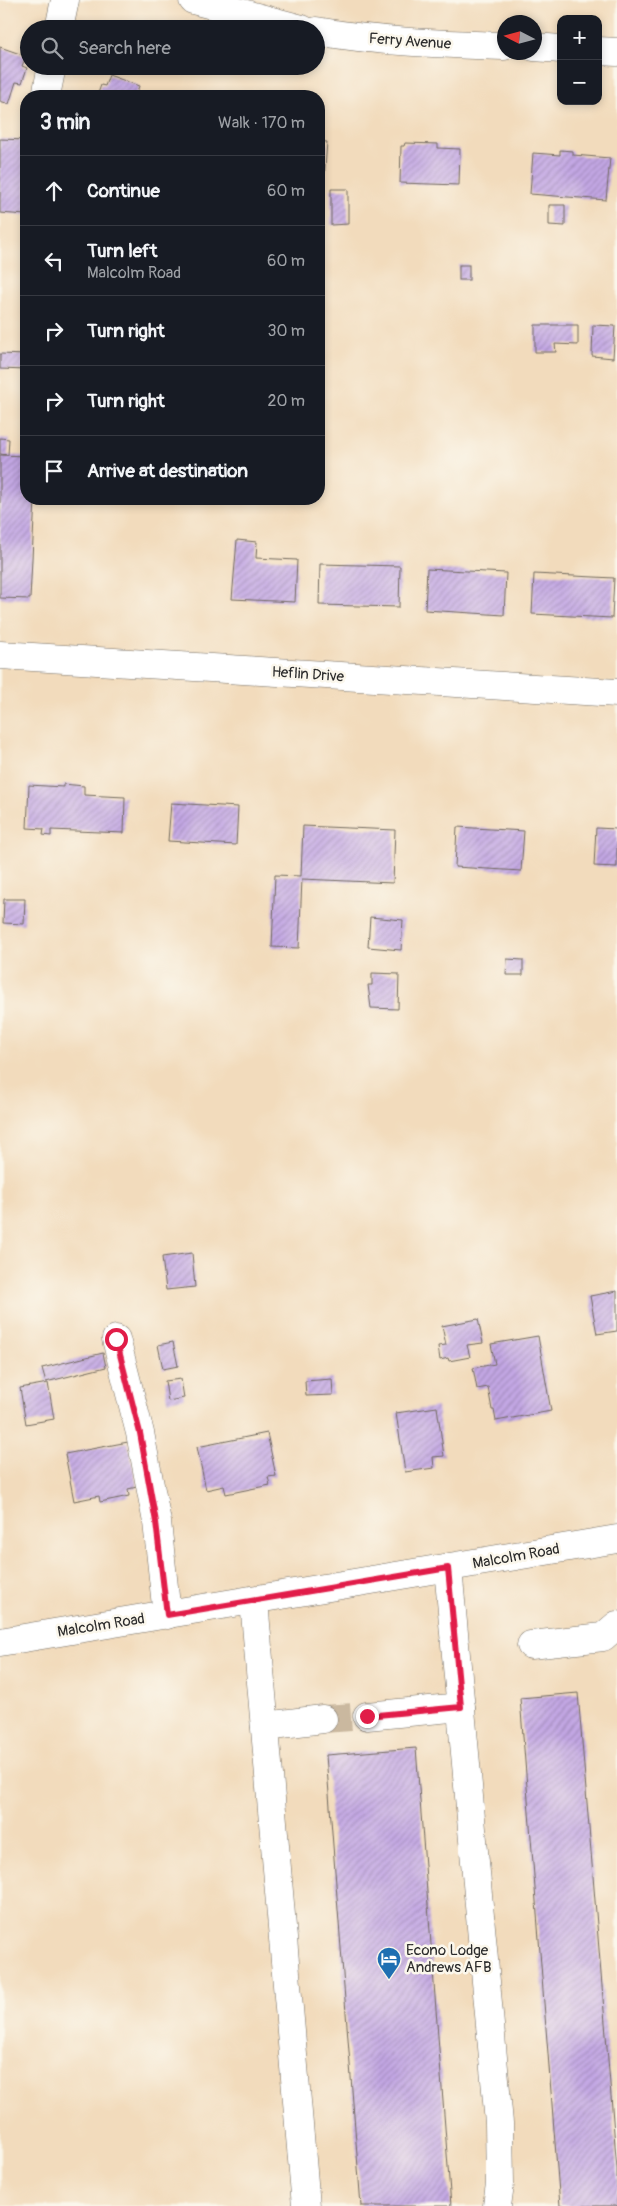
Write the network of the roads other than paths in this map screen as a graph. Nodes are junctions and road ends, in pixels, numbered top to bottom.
1 (65, 0) edge
2 (192, 0) edge
3 (61, 20) edge
4 (268, 20) edge
5 (325, 32) edge
6 (497, 46) edge
7 (542, 48) edge
8 (557, 49) edge
9 (602, 51) edge
10 (617, 52) edge
11 (50, 75) edge
12 (47, 90) edge
13 (0, 655) edge
14 (617, 693) edge
15 (116, 1339) dead end
16 (617, 1539) edge
17 (448, 1568) junction
18 (254, 1601) junction
19 (167, 1615) junction
20 (617, 1625) edge
21 (0, 1642) edge
22 (531, 1645) dead end
23 (461, 1707) junction
24 (367, 1716) tunnel mouth
25 (323, 1720) tunnel mouth
26 (265, 1726) junction
27 (306, 2206) edge
28 (497, 2206) edge

1 - 3 street
2 - 4 street
5 - 6 street, Ferry Avenue
7 - 8 street
9 - 10 street
11 - 12 street
13 - 14 street, Heflin Drive
15 - 19 street
16 - 17 street, Malcolm Road
17 - 18 street, Malcolm Road
17 - 23 street
18 - 19 street, Malcolm Road
18 - 26 street
19 - 21 street, Malcolm Road
20 - 22 street
23 - 24 street
23 - 28 street
25 - 26 street
26 - 27 street

